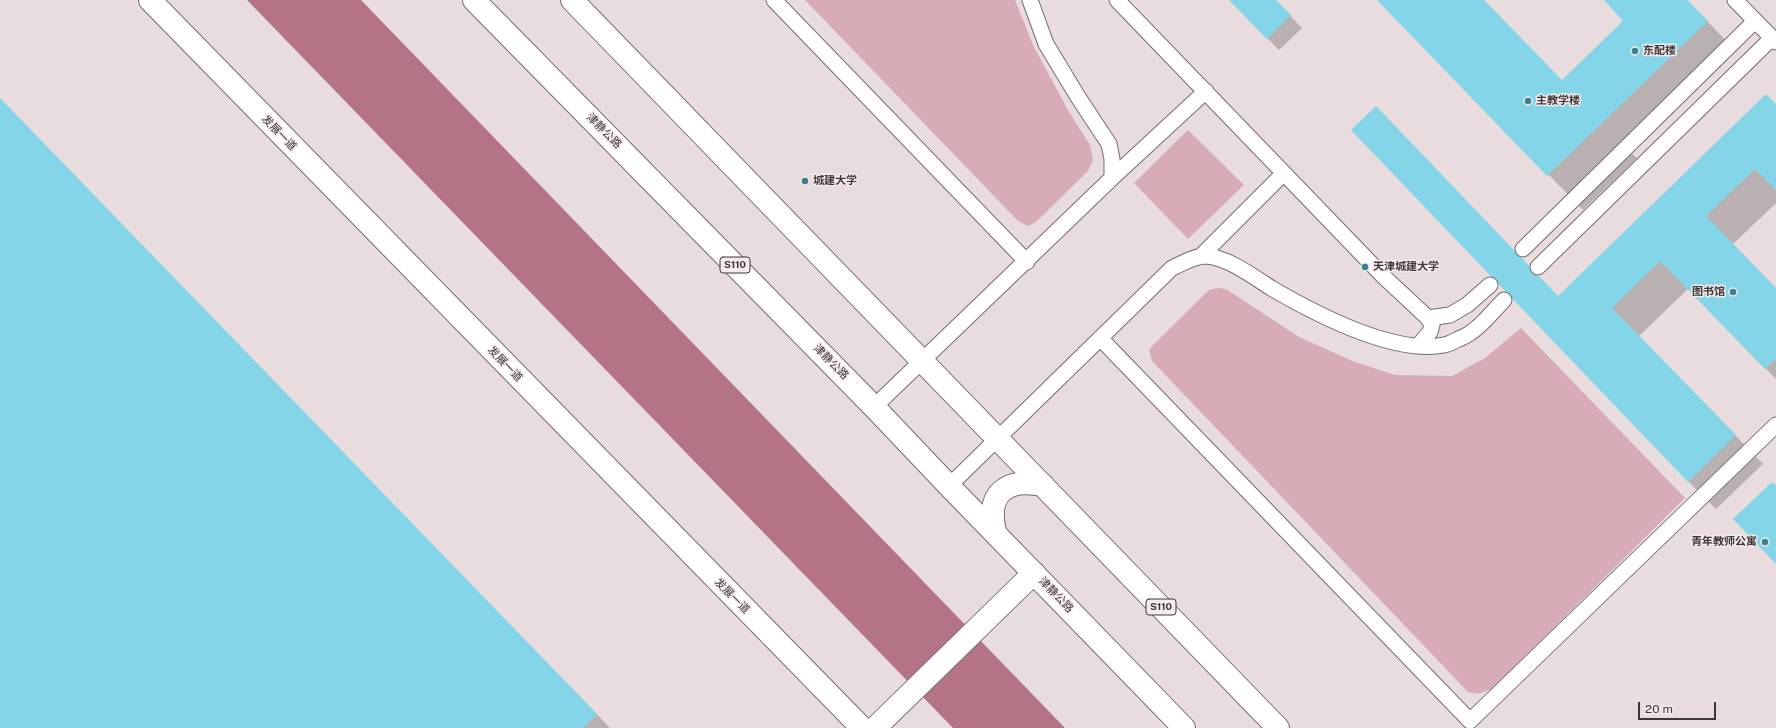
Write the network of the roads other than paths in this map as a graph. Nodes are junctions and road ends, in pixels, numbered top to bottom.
1 (150, 0) edge
2 (474, 0) edge
3 (572, 0) edge
4 (774, 0) edge
5 (1030, 0) edge
6 (1118, 0) edge
7 (1735, 0) edge
8 (1756, 21) junction
9 (1774, 40) edge
10 (1206, 92) junction
11 (1284, 173) junction
12 (1112, 178) junction
13 (1523, 249) dead end
14 (1200, 257) junction
15 (1027, 262) junction
16 (1538, 267) dead end
17 (1490, 285) dead end
18 (1504, 300) dead end
19 (1428, 318) junction
20 (1100, 338) junction
21 (1418, 346) junction
22 (922, 360) junction
23 (874, 407) junction
24 (1776, 426) edge
25 (999, 439) junction
26 (1043, 485) junction
27 (949, 486) junction
28 (995, 532) junction
29 (1034, 573) junction
30 (862, 728) edge
31 (875, 728) edge
32 (1184, 728) edge
33 (1278, 728) edge

1 - 30 main road, 发展一道
2 - 23 main road, 津静公路 / S110
3 - 22 main road, S110
4 - 15 lane
5 - 12 lane
6 - 10 lane
7 - 8 lane
8 - 9 lane
8 - 13 lane
9 - 16 lane
10 - 11 lane
10 - 12 lane
11 - 14 lane
11 - 19 lane
12 - 15 lane
14 - 20 lane
14 - 21 lane
15 - 22 lane
17 - 19 lane
18 - 21 lane
19 - 21 lane
20 - 24 lane
20 - 25 lane
22 - 23 lane
22 - 25 main road, S110
23 - 27 main road, 津静公路 / S110
25 - 26 main road, S110
25 - 27 lane
26 - 28 main road
26 - 33 main road, S110
27 - 28 main road, 津静公路 / S110
28 - 29 main road, 津静公路 / S110
29 - 31 main road
29 - 32 main road, 津静公路 / S110

